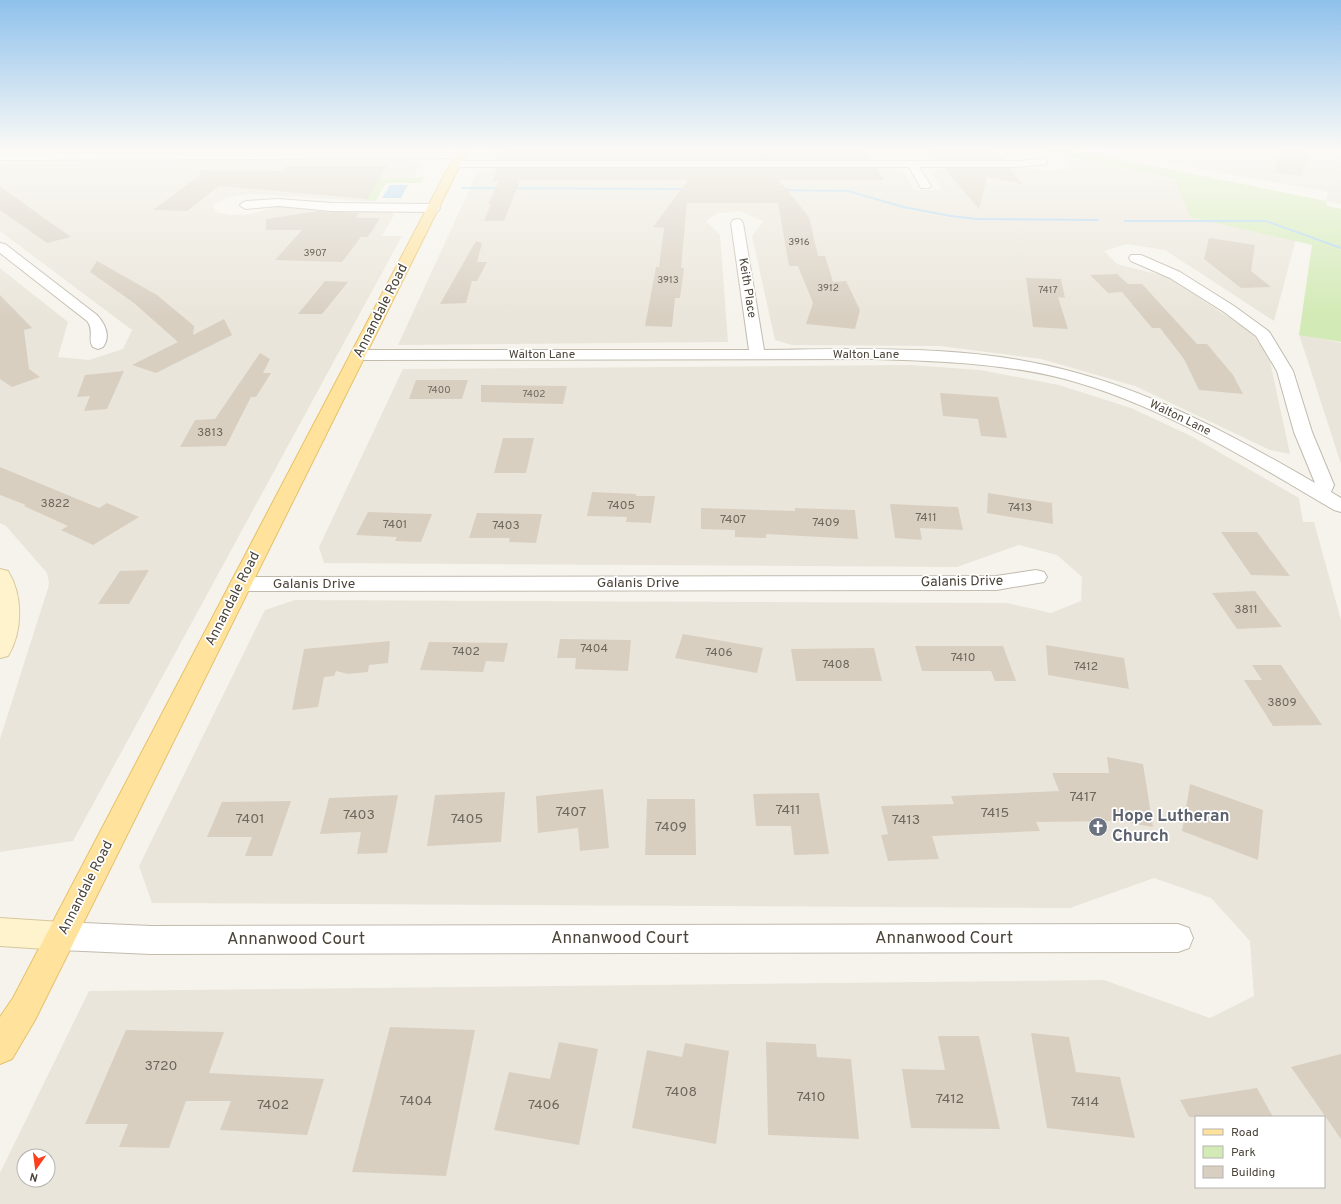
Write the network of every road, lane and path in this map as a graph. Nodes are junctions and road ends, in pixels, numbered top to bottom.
1 (312, 205) edge
2 (435, 205) edge
3 (434, 208) junction
4 (737, 223) dead end
5 (0, 247) edge
6 (1136, 258) dead end
7 (98, 344) dead end
8 (757, 354) junction
9 (358, 355) junction
10 (1321, 494) junction
11 (1341, 506) edge
12 (0, 576) edge
13 (1036, 577) dead end
14 (241, 584) junction
15 (0, 650) edge
16 (0, 932) edge
17 (61, 936) junction
18 (1178, 938) dead end
19 (0, 1047) edge

1 - 3 street
2 - 3 main road, Annandale Road
3 - 9 main road, Annandale Road
4 - 8 street, Keith Place
5 - 7 street
6 - 10 street
8 - 9 street, Walton Lane
8 - 10 street, Walton Lane
9 - 14 main road, Annandale Road
10 - 11 street, Walton Lane
12 - 15 main road
13 - 14 street, Galanis Drive
14 - 17 main road, Annandale Road
16 - 17 main road
17 - 18 street, Annanwood Court
17 - 19 main road, Annandale Road

